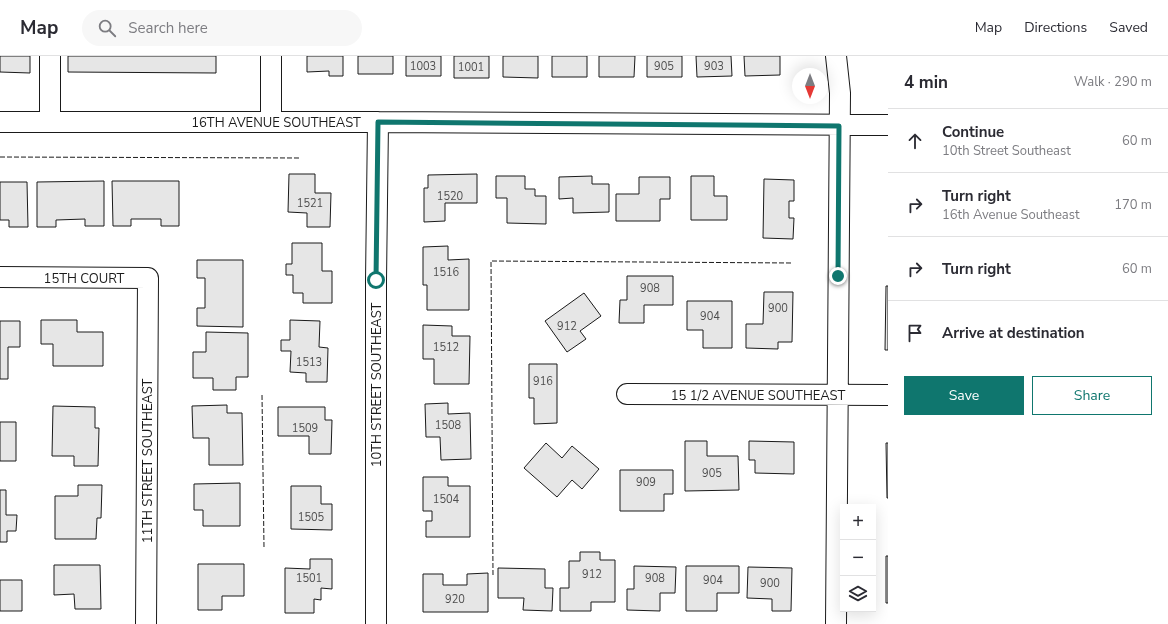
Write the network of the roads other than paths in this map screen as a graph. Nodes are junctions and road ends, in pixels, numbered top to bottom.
1 (50, 56) edge
2 (271, 56) edge
3 (836, 56) edge
4 (0, 122) edge
5 (50, 122) junction
6 (271, 122) junction
7 (378, 122) junction
8 (888, 125) edge
9 (839, 126) junction
10 (0, 277) edge
11 (148, 298) joint
12 (627, 394) dead end
13 (838, 395) junction
14 (888, 395) edge
15 (146, 624) edge
16 (376, 624) edge
17 (836, 624) edge

1 - 5 street
2 - 6 street
3 - 9 street
4 - 5 street, 16TH AVENUE SOUTHEAST
5 - 6 street, 16TH AVENUE SOUTHEAST
6 - 7 street, 16TH AVENUE SOUTHEAST
7 - 9 street, 16TH AVENUE SOUTHEAST
7 - 16 street, 10TH STREET SOUTHEAST
8 - 9 street, 16TH AVENUE SOUTHEAST
9 - 13 street
10 - 11 street, 15TH COURT
11 - 15 street, 11TH STREET SOUTHEAST
12 - 13 street, 15 1/2 AVENUE SOUTHEAST
13 - 14 street, 15 1/2 AVENUE SOUTHEAST
13 - 17 street

